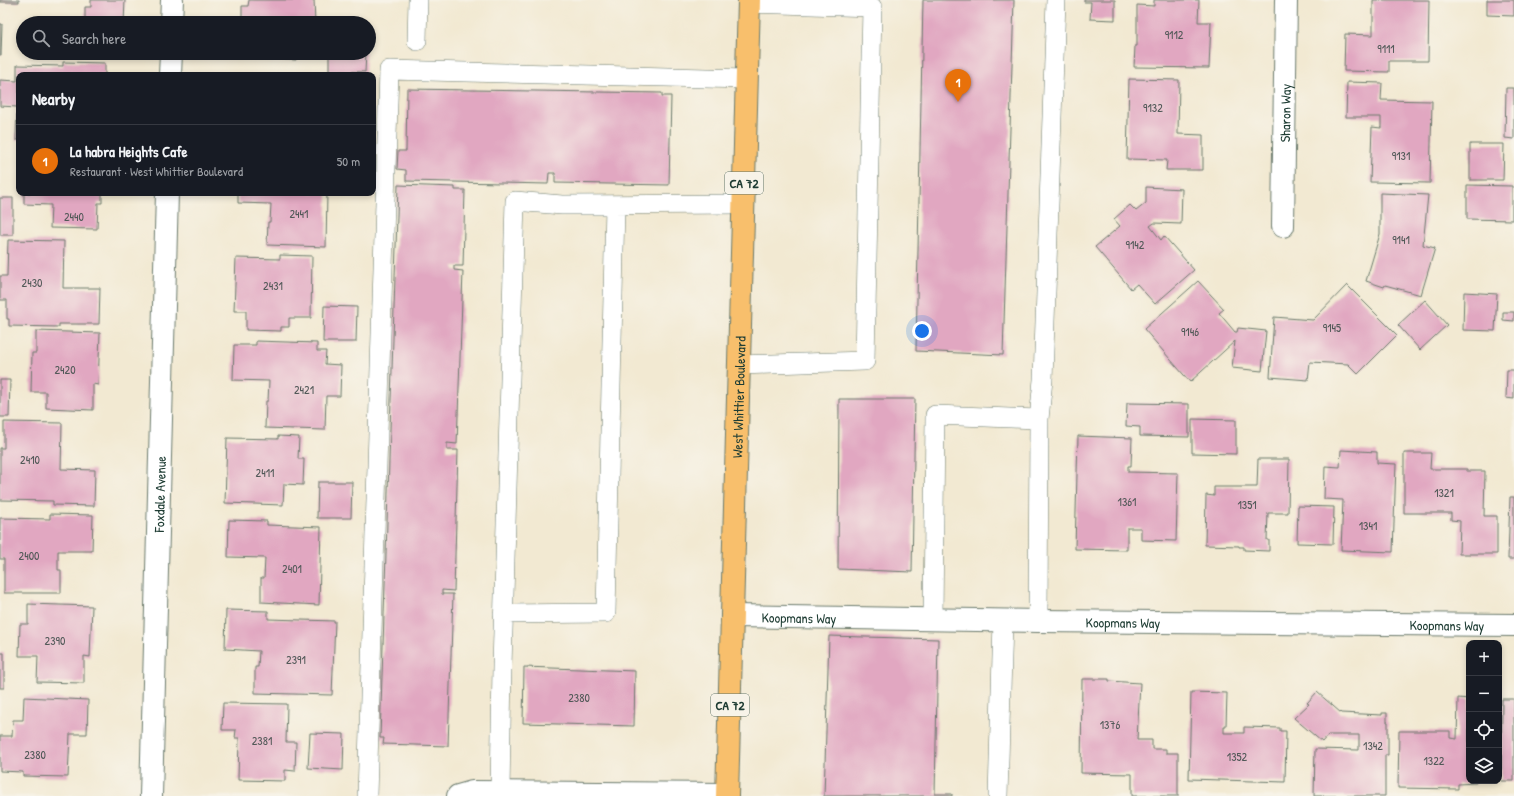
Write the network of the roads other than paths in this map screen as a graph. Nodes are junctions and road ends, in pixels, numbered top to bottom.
1 (172, 0) edge
2 (418, 0) edge
3 (1056, 0) edge
4 (1286, 0) edge
5 (749, 1) edge
6 (171, 16) edge
7 (417, 40) dead end
8 (171, 60) edge
9 (170, 72) edge
10 (746, 79) junction
11 (167, 196) edge
12 (743, 204) junction
13 (614, 205) junction
14 (1283, 226) dead end
15 (739, 365) junction
16 (1039, 419) junction
17 (503, 614) junction
18 (732, 616) junction
19 (933, 620) junction
20 (1004, 621) junction
21 (1038, 621) junction
22 (1514, 625) edge
23 (500, 792) junction
24 (727, 795) edge
25 (151, 796) edge
26 (367, 796) edge
27 (458, 796) edge
28 (998, 796) edge

1 - 6 street
2 - 7 lane
3 - 16 lane
4 - 14 street, Sharon Way
5 - 10 main road, West Whittier Boulevard / CA 72
5 - 15 lane
8 - 9 street
10 - 12 main road, West Whittier Boulevard / CA 72
10 - 26 lane
11 - 25 street, Foxdale Avenue
12 - 13 lane
12 - 15 main road, West Whittier Boulevard / CA 72
13 - 17 lane
13 - 17 lane
15 - 18 main road, West Whittier Boulevard / CA 72
16 - 19 lane
16 - 21 lane
17 - 23 lane
18 - 19 street, Koopmans Way
18 - 24 main road, West Whittier Boulevard / CA 72
19 - 20 street, Koopmans Way
20 - 21 street, Koopmans Way
20 - 28 lane
21 - 22 street, Koopmans Way
23 - 24 street
23 - 27 street

